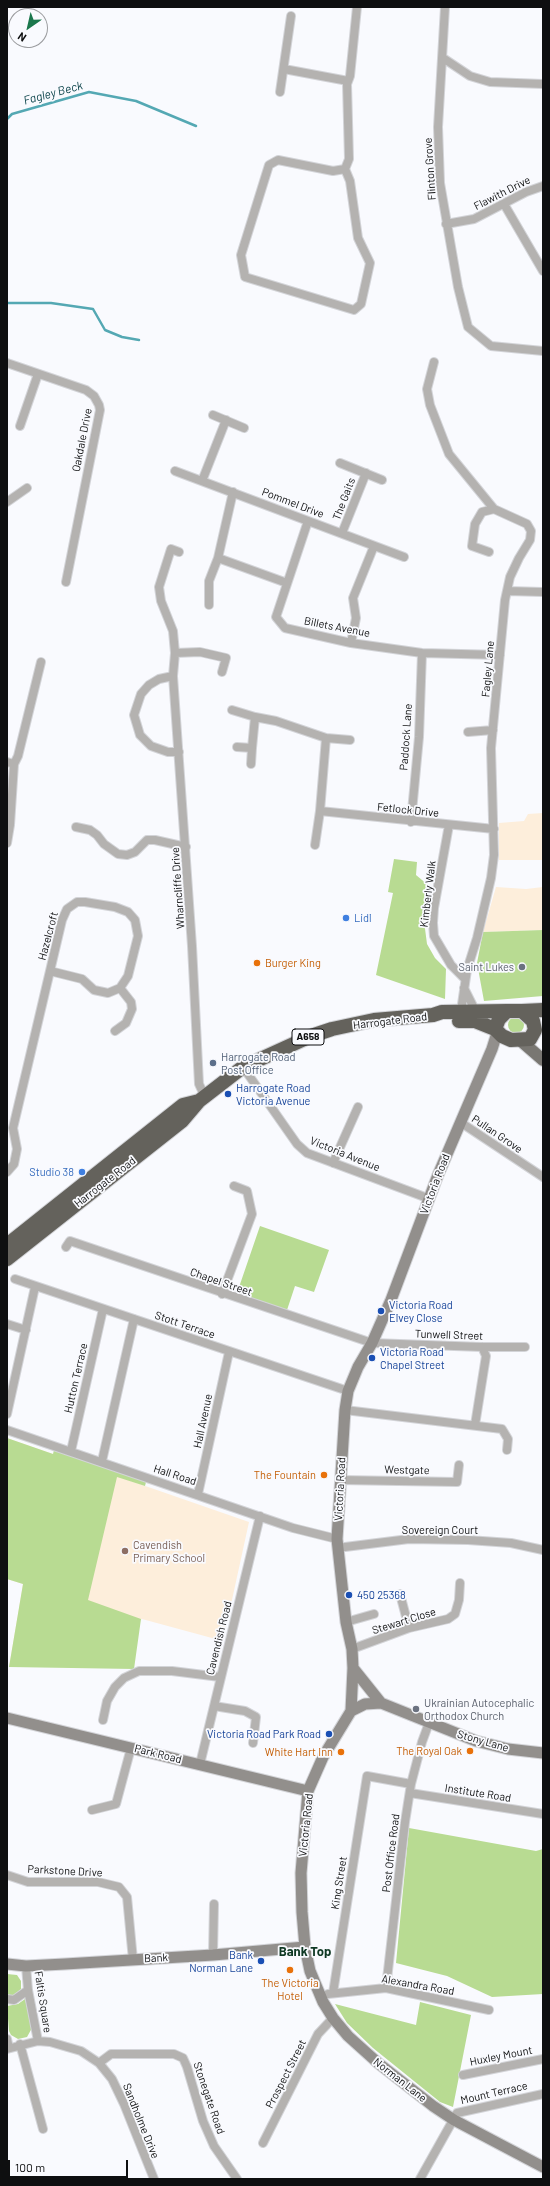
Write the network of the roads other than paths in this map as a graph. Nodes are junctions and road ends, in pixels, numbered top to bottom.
1 (357, 7) edge
2 (445, 7) edge
3 (291, 16) dead end
4 (443, 58) junction
5 (284, 69) junction
6 (348, 80) junction
7 (543, 84) edge
8 (280, 92) dead end
9 (345, 169) junction
10 (543, 186) edge
11 (504, 204) junction
12 (446, 224) junction
13 (543, 271) edge
14 (543, 351) edge
15 (434, 362) dead end
16 (7, 363) edge
17 (38, 374) junction
18 (213, 415) dead end
19 (226, 420) junction
20 (20, 426) dead end
21 (244, 428) dead end
22 (340, 463) dead end
23 (175, 471) dead end
24 (366, 473) junction
25 (382, 480) dead end
26 (202, 481) junction
27 (27, 488) dead end
28 (233, 492) junction
29 (7, 502) edge
30 (494, 509) junction
31 (308, 521) junction
32 (342, 534) junction
33 (374, 546) junction
34 (179, 552) dead end
35 (489, 552) dead end
36 (404, 556) dead end
37 (218, 558) junction
38 (66, 582) dead end
39 (286, 583) junction
40 (507, 591) junction
41 (543, 592) edge
42 (209, 604) dead end
43 (351, 643) junction
44 (175, 653) junction
45 (422, 653) junction
46 (500, 655) junction
47 (41, 662) dead end
48 (222, 672) dead end
49 (174, 676) junction
50 (232, 710) dead end
51 (255, 717) junction
52 (493, 730) junction
53 (468, 732) dead end
54 (326, 738) junction
55 (350, 740) dead end
56 (237, 746) dead end
57 (252, 748) junction
58 (179, 752) junction
59 (10, 763) edge
60 (251, 764) dead end
61 (320, 811) junction
62 (411, 822) junction
63 (449, 825) junction
64 (76, 827) dead end
65 (494, 829) junction
66 (7, 843) edge
67 (315, 845) dead end
68 (186, 847) junction
69 (50, 971) junction
70 (466, 979) junction
71 (120, 988) junction
72 (464, 988) junction
73 (543, 1010) edge
74 (507, 1011) junction
75 (522, 1011) junction
76 (467, 1015) junction
77 (115, 1031) dead end
78 (496, 1031) junction
79 (528, 1035) edge
80 (492, 1049) junction
81 (540, 1057) edge
82 (243, 1067) junction
83 (202, 1099) junction
84 (358, 1107) dead end
85 (460, 1122) junction
86 (333, 1163) junction
87 (7, 1172) edge
88 (543, 1177) edge
89 (234, 1186) dead end
90 (430, 1199) junction
91 (7, 1245) edge
92 (66, 1247) dead end
93 (7, 1259) edge
94 (14, 1279) dead end
95 (35, 1287) junction
96 (222, 1294) junction
97 (103, 1309) junction
98 (134, 1320) junction
99 (7, 1324) edge
100 (26, 1330) junction
101 (372, 1343) junction
102 (482, 1347) junction
103 (525, 1347) dead end
104 (229, 1352) junction
105 (348, 1391) junction
106 (345, 1410) junction
107 (7, 1414) edge
108 (475, 1425) junction
109 (7, 1430) edge
110 (507, 1450) dead end
111 (71, 1451) junction
112 (102, 1461) junction
113 (459, 1465) dead end
114 (340, 1480) junction
115 (198, 1494) junction
116 (260, 1516) junction
117 (337, 1544) junction
118 (543, 1550) edge
119 (460, 1583) dead end
120 (400, 1594) dead end
121 (374, 1614) dead end
122 (346, 1622) junction
123 (409, 1628) junction
124 (352, 1649) junction
125 (353, 1668) junction
126 (220, 1678) junction
127 (381, 1703) junction
128 (214, 1706) junction
129 (351, 1711) junction
130 (7, 1718) edge
131 (103, 1720) dead end
132 (430, 1723) junction
133 (253, 1743) dead end
134 (131, 1748) junction
135 (543, 1753) edge
136 (200, 1764) junction
137 (412, 1784) junction
138 (308, 1791) junction
139 (410, 1793) junction
140 (92, 1810) dead end
141 (543, 1814) edge
142 (7, 1875) edge
143 (214, 1904) dead end
144 (304, 1947) junction
145 (213, 1955) junction
146 (133, 1960) junction
147 (7, 1964) edge
148 (26, 1966) junction
149 (386, 1988) junction
150 (28, 1990) junction
151 (333, 1993) junction
152 (320, 1995) junction
153 (7, 1999) edge
154 (489, 2010) dead end
155 (333, 2018) junction
156 (7, 2039) edge
157 (38, 2041) junction
158 (20, 2044) junction
159 (8, 2048) edge
160 (543, 2059) edge
161 (99, 2063) junction
162 (463, 2075) dead end
163 (543, 2094) edge
164 (454, 2120) junction
165 (44, 2129) dead end
166 (263, 2143) dead end
167 (543, 2167) edge
168 (154, 2179) edge
169 (237, 2179) edge
170 (420, 2179) edge

1 - 6 street
2 - 4 street, Flinton Grove
3 - 5 street
4 - 7 street
4 - 12 street, Flinton Grove
5 - 6 street
5 - 8 street
6 - 9 street
9 - 9 street
10 - 11 street, Flawith Drive
11 - 12 street, Flawith Drive
11 - 13 street
12 - 14 street, Flinton Grove
15 - 30 street, Fagley Lane
16 - 17 street, Oakdale Drive
17 - 20 street
17 - 38 street, Oakdale Drive
18 - 19 street
19 - 21 street
19 - 26 street
22 - 24 street
23 - 26 street, Pommel Drive
24 - 25 street
24 - 32 street, The Gaits
26 - 28 street, Pommel Drive
27 - 29 street
28 - 31 street, Pommel Drive
28 - 37 street
30 - 35 street
30 - 40 street, Fagley Lane
31 - 32 street, Pommel Drive
31 - 39 street, Billets Avenue
32 - 33 street, Pommel Drive
33 - 36 street, Pommel Drive
33 - 43 street
34 - 44 street, Wharncliffe Drive
37 - 39 street
37 - 42 street
39 - 43 street, Billets Avenue
40 - 41 street
40 - 46 street, Fagley Lane
43 - 45 street, Billets Avenue
44 - 48 street
44 - 49 street, Wharncliffe Drive
45 - 46 street, Billets Avenue
45 - 62 street, Paddock Lane
46 - 52 street, Fagley Lane
47 - 59 street
49 - 58 street, Wharncliffe Drive
49 - 58 street
50 - 51 street
51 - 54 street
51 - 57 street
52 - 53 street
52 - 65 street, Fagley Lane
54 - 55 street
54 - 61 street
56 - 57 street
57 - 60 street
58 - 68 street, Wharncliffe Drive
59 - 66 street
61 - 62 street, Fetlock Drive
61 - 67 street
62 - 63 street, Fetlock Drive
63 - 65 street, Fetlock Drive
63 - 70 street, Kimberly Walk
64 - 68 street
65 - 70 street, Fagley Lane
68 - 83 street, Wharncliffe Drive
69 - 71 street, Hazelcroft
69 - 71 street, Hazelcroft
69 - 87 street, Hazelcroft
70 - 72 street, Fagley Lane
71 - 77 street
72 - 76 street, Fagley Lane
72 - 76 street
73 - 75 highway, Harrogate Road
74 - 75 highway, Harrogate Road
74 - 76 highway, Harrogate Road / A658
74 - 78 highway
75 - 79 highway
76 - 78 highway, Harrogate Road / A658
76 - 82 highway, Harrogate Road / A658
78 - 79 highway, Harrogate Road
78 - 80 street, Victoria Road
79 - 80 street
79 - 81 main road
80 - 85 street, Victoria Road
82 - 83 highway, Harrogate Road / A658
82 - 86 street, Victoria Avenue
83 - 91 highway, Harrogate Road / A658
83 - 93 highway, Harrogate Road / A658
84 - 86 street
85 - 88 street, Pullan Grove
85 - 90 street, Victoria Road
86 - 90 street, Victoria Avenue
89 - 96 street
90 - 101 street, Victoria Road
92 - 96 street, Chapel Street
94 - 95 street, Stott Terrace
95 - 97 street, Stott Terrace
95 - 100 street
96 - 101 street, Chapel Street
97 - 98 street, Stott Terrace
97 - 111 street, Hutton Terrace
98 - 104 street, Stott Terrace
98 - 112 street
99 - 100 street
100 - 107 street
101 - 102 street, Tunwell Street
101 - 105 street, Victoria Road
102 - 103 street, Tunwell Street
102 - 108 street
104 - 105 street, Stott Terrace
104 - 115 street, Hall Avenue
105 - 106 street, Victoria Road
106 - 108 street
106 - 114 street, Victoria Road
108 - 110 street
109 - 111 street, Hall Road
111 - 112 street, Hall Road
112 - 115 street, Hall Road
113 - 114 street, Westgate
114 - 117 street, Victoria Road
115 - 116 street, Hall Road
116 - 117 street, Hall Road
116 - 126 street, Cavendish Road
117 - 118 street, Sovereign Court
117 - 122 street, Victoria Road
119 - 123 street, Stewart Close
120 - 123 street
121 - 122 street
122 - 124 street, Victoria Road
123 - 124 street, Stewart Close
124 - 125 street, Victoria Road
125 - 127 street, Stony Lane
125 - 129 street, Victoria Road
126 - 128 street, Cavendish Road
126 - 131 street
127 - 129 street
127 - 132 street, Stony Lane
128 - 133 street
128 - 136 street, Cavendish Road
129 - 138 street, Victoria Road
130 - 134 street, Park Road
132 - 135 street, Stony Lane
132 - 137 street, Post Office Road
134 - 136 street, Park Road
134 - 140 street
136 - 138 street, Park Road
137 - 139 street, Post Office Road
137 - 151 street, King Street
138 - 144 street, Victoria Road
139 - 141 street, Institute Road
139 - 149 street, Post Office Road
142 - 146 street, Parkstone Drive
143 - 145 street
144 - 145 street, Bank
144 - 152 street, Norman Lane
145 - 146 street, Bank
146 - 148 street, Bank
147 - 148 street, Bank
148 - 150 street, Faltis Square
149 - 151 street, Alexandra Road
149 - 154 street, Alexandra Road
150 - 153 street
150 - 157 street, Faltis Square
151 - 152 street, Alexandra Road
152 - 155 street, Norman Lane
155 - 164 street, Norman Lane
155 - 166 street, Prospect Street
156 - 159 street
157 - 158 street, Sandholme Drive
157 - 161 street, Sandholme Drive
158 - 159 street, Sandholme Drive
158 - 165 street
160 - 162 street, Huxley Mount
161 - 168 street, Sandholme Drive
161 - 169 street, Stonegate Road
163 - 164 street, Mount Terrace
164 - 167 street, Norman Lane
164 - 170 street

